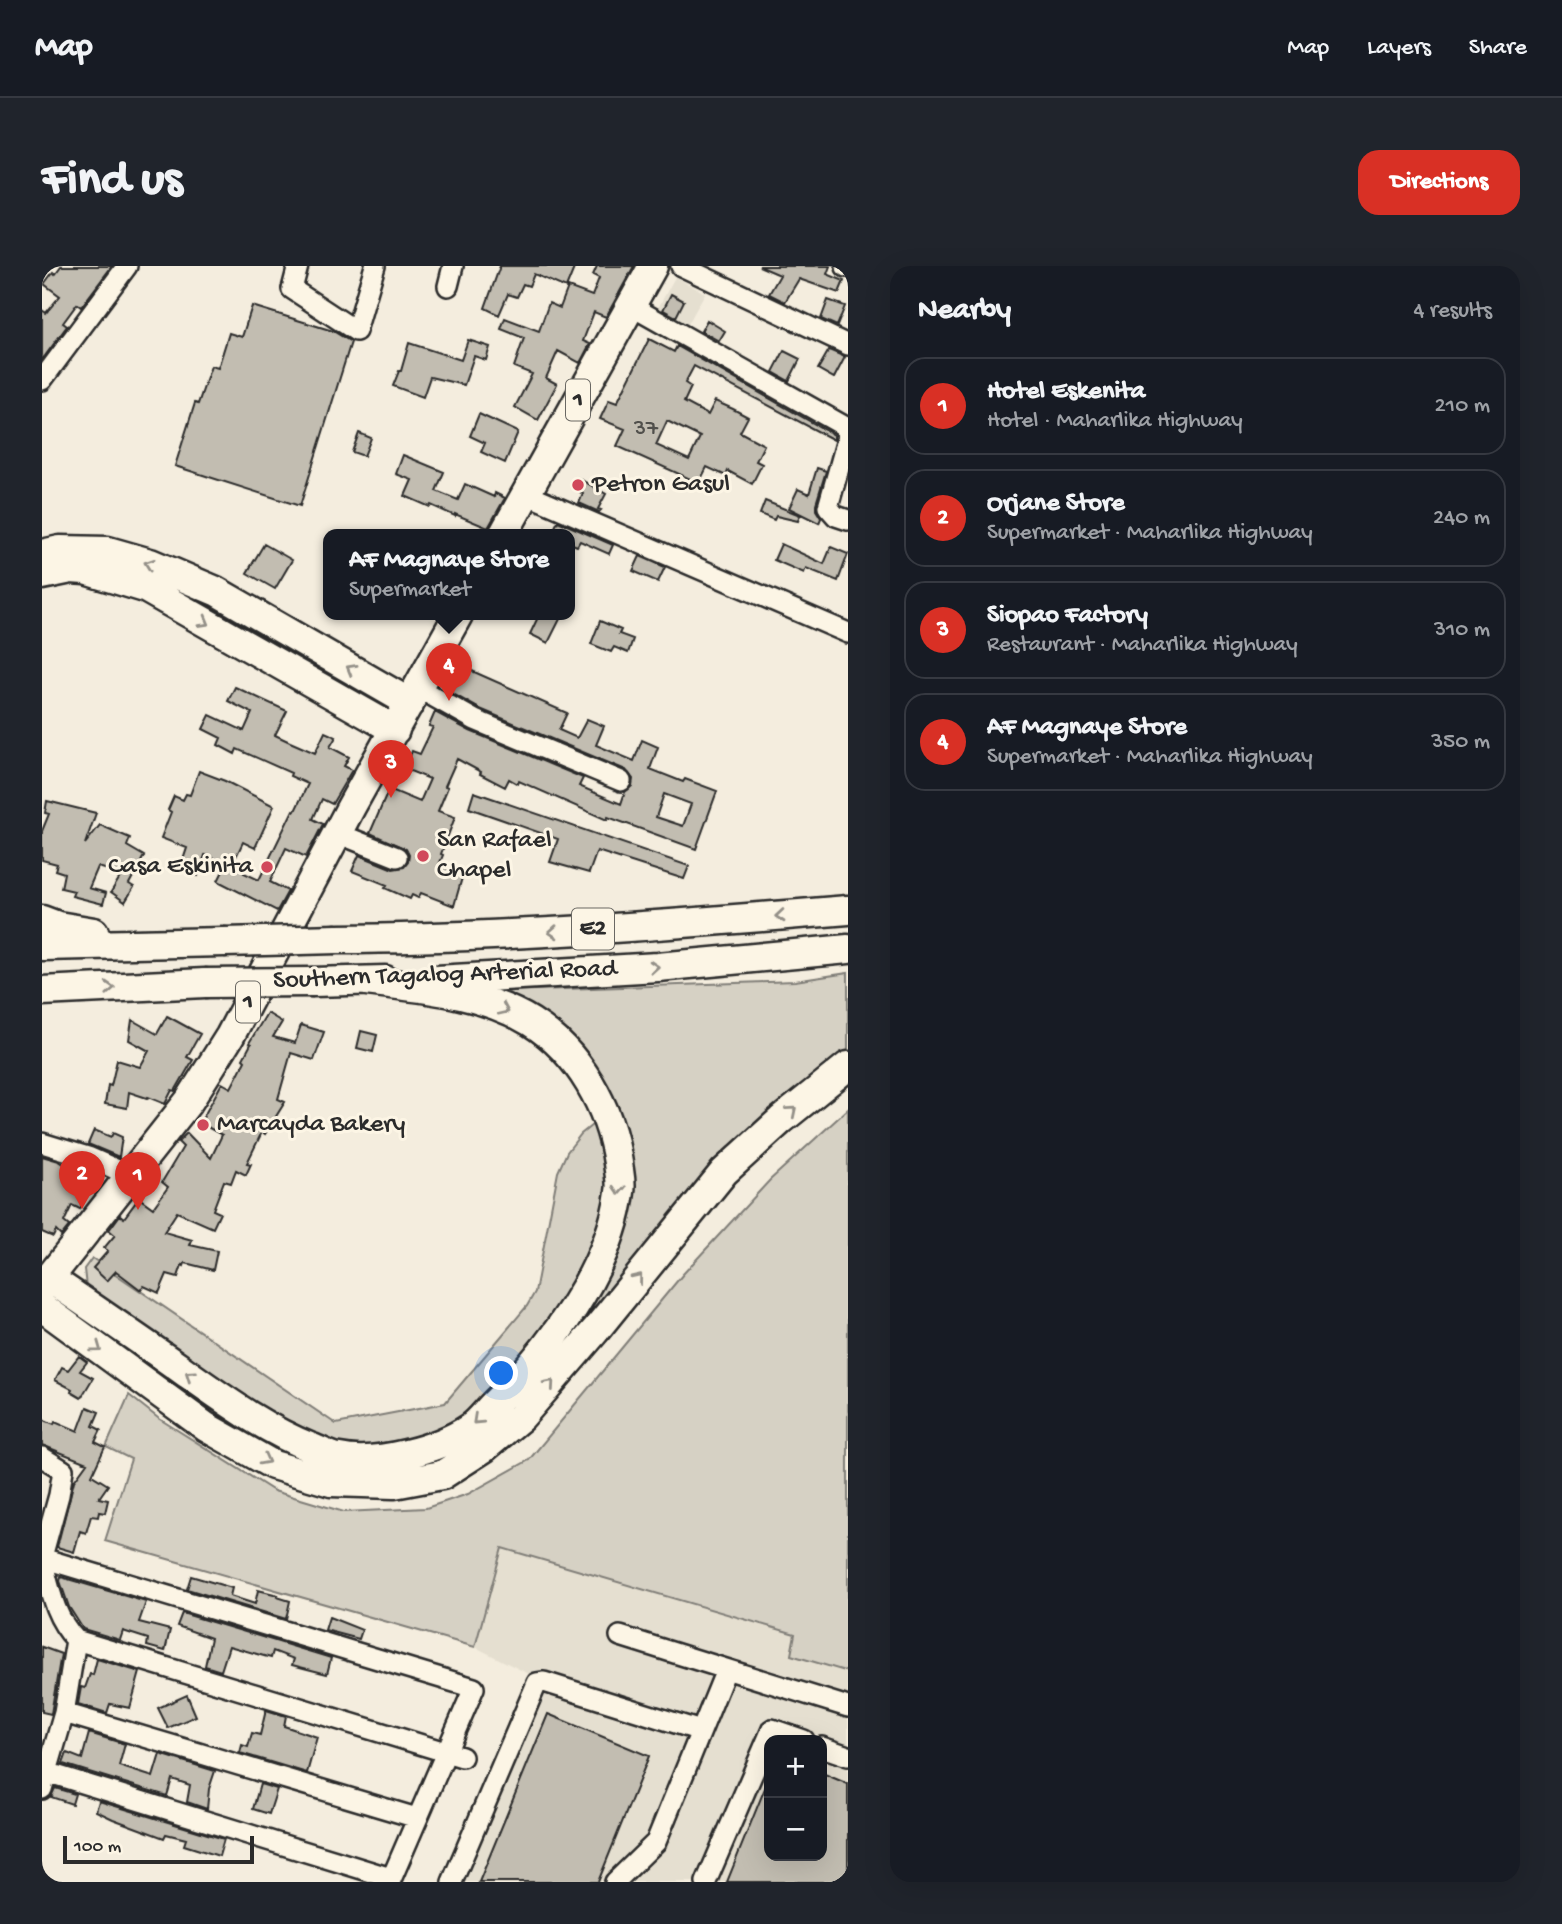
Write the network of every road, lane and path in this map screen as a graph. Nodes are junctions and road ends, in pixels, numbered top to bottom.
1 (128, 266) edge
2 (299, 266) edge
3 (375, 266) edge
4 (453, 266) edge
5 (653, 266) edge
6 (681, 266) edge
7 (448, 286) dead end
8 (631, 306) junction
9 (848, 345) edge
10 (42, 380) edge
11 (848, 436) edge
12 (526, 494) junction
13 (848, 520) edge
14 (506, 529) edge
15 (42, 554) edge
16 (42, 575) edge
17 (455, 620) edge
18 (848, 633) edge
19 (414, 696) junction
20 (396, 730) junction
21 (621, 781) dead end
22 (337, 833) junction
23 (397, 858) dead end
24 (848, 910) edge
25 (42, 920) edge
26 (173, 944) junction
27 (42, 946) edge
28 (848, 948) edge
29 (366, 981) junction
30 (42, 991) edge
31 (848, 1066) edge
32 (42, 1143) edge
33 (130, 1175) junction
34 (44, 1279) edge
35 (42, 1307) edge
36 (42, 1457) edge
37 (42, 1558) edge
38 (620, 1636) dead end
39 (76, 1640) junction
40 (726, 1670) junction
41 (848, 1707) edge
42 (64, 1713) junction
43 (701, 1731) junction
44 (769, 1735) edge
45 (789, 1735) edge
46 (764, 1748) edge
47 (827, 1748) edge
48 (455, 1753) junction
49 (848, 1756) edge
50 (44, 1781) edge
51 (417, 1818) junction
52 (390, 1880) edge
53 (452, 1882) edge
54 (615, 1882) edge
55 (706, 1882) edge

1 - 10 street
2 - 3 street
4 - 7 street
5 - 8 highway, 1
6 - 9 street
8 - 11 street
8 - 12 highway, 1
11 - 13 street
12 - 14 highway, 1
12 - 18 street
19 -> 15 highway
16 -> 20 highway
17 - 19 highway, 1
19 - 20 highway, 1
19 - 21 street
20 - 22 highway, 1
22 - 23 street
22 - 33 highway, 1
24 -> 26 highway, Southern Tagalog Arterial Road / E2, bridge
25 - 26 highway
26 - 27 highway, Southern Tagalog Arterial Road / E2
29 -> 28 highway, Southern Tagalog Arterial Road / E2
30 -> 29 highway, Southern Tagalog Arterial Road / E2, bridge
29 -> 34 highway
35 -> 31 highway
32 - 33 street
33 - 34 highway, 1
36 - 37 street
37 - 39 street
37 - 48 street
38 - 40 street
39 - 42 street
39 - 48 street
40 - 41 street
40 - 43 street
42 - 50 street
42 - 51 street
43 - 53 street
43 - 54 street
44 - 45 street
46 - 55 street
47 - 49 street
48 - 51 street
50 - 52 street
51 - 52 street

